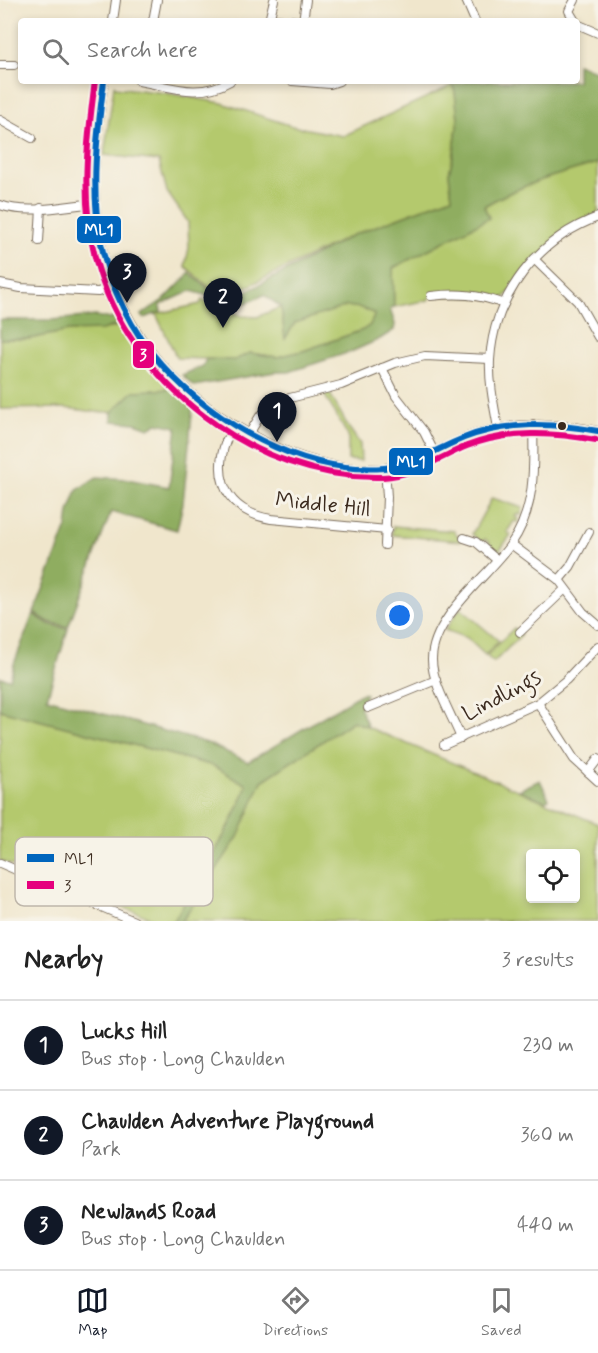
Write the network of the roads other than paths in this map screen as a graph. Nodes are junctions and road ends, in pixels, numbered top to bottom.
1 (116, 0) edge
2 (157, 0) edge
3 (274, 0) edge
4 (306, 0) edge
5 (466, 0) edge
6 (575, 0) edge
7 (113, 18) edge
8 (154, 18) edge
9 (270, 18) edge
10 (303, 18) edge
11 (474, 18) edge
12 (573, 18) edge
13 (580, 24) edge
14 (598, 33) edge
15 (0, 64) edge
16 (14, 65) dead end
17 (105, 84) edge
18 (159, 84) edge
19 (225, 84) edge
20 (0, 120) edge
21 (32, 138) dead end
22 (94, 203) junction
23 (0, 205) edge
24 (41, 208) junction
25 (598, 217) edge
26 (39, 241) dead end
27 (534, 259) junction
28 (0, 284) edge
29 (115, 286) junction
30 (431, 296) dead end
31 (504, 304) junction
32 (598, 337) edge
33 (490, 359) junction
34 (382, 368) junction
35 (533, 424) junction
36 (234, 425) junction
37 (498, 428) junction
38 (598, 430) edge
39 (249, 434) junction
40 (434, 452) junction
41 (385, 468) junction
42 (387, 530) junction
43 (589, 532) dead end
44 (464, 538) dead end
45 (512, 544) junction
46 (385, 545) dead end
47 (497, 560) junction
48 (559, 580) junction
49 (564, 590) junction
50 (598, 625) edge
51 (520, 632) dead end
52 (597, 649) edge
53 (436, 680) junction
54 (538, 703) junction
55 (368, 708) dead end
56 (461, 738) junction
57 (444, 745) dead end
58 (598, 759) edge
59 (588, 772) junction
60 (598, 781) edge
61 (0, 863) edge
62 (15, 869) edge
63 (99, 906) edge
64 (134, 921) edge

1 - 7 street
2 - 8 street
3 - 9 street
4 - 10 street
5 - 11 street
6 - 12 street
13 - 14 street
15 - 16 street
17 - 22 street
18 - 19 street
20 - 21 street
22 - 24 street
22 - 29 street
23 - 24 street
24 - 26 street
25 - 27 street
27 - 31 street
27 - 32 street
28 - 29 street
29 - 36 street
30 - 31 street
31 - 33 street
33 - 34 street
33 - 37 street
34 - 39 street
34 - 40 street
35 - 37 street
35 - 38 street
35 - 45 street
36 - 39 street
36 - 42 street, Middle Hill
37 - 40 street
39 - 41 street
40 - 41 street
41 - 42 street
42 - 46 street
43 - 48 street
44 - 47 street
45 - 47 street
45 - 48 street
47 - 53 street
48 - 49 street
49 - 50 street
49 - 51 street
52 - 54 street, Lindlings
53 - 55 street
53 - 56 street
54 - 56 street, Lindlings
54 - 59 street
56 - 57 street, Lindlings
58 - 59 street
59 - 60 street
61 - 62 street
63 - 64 street

